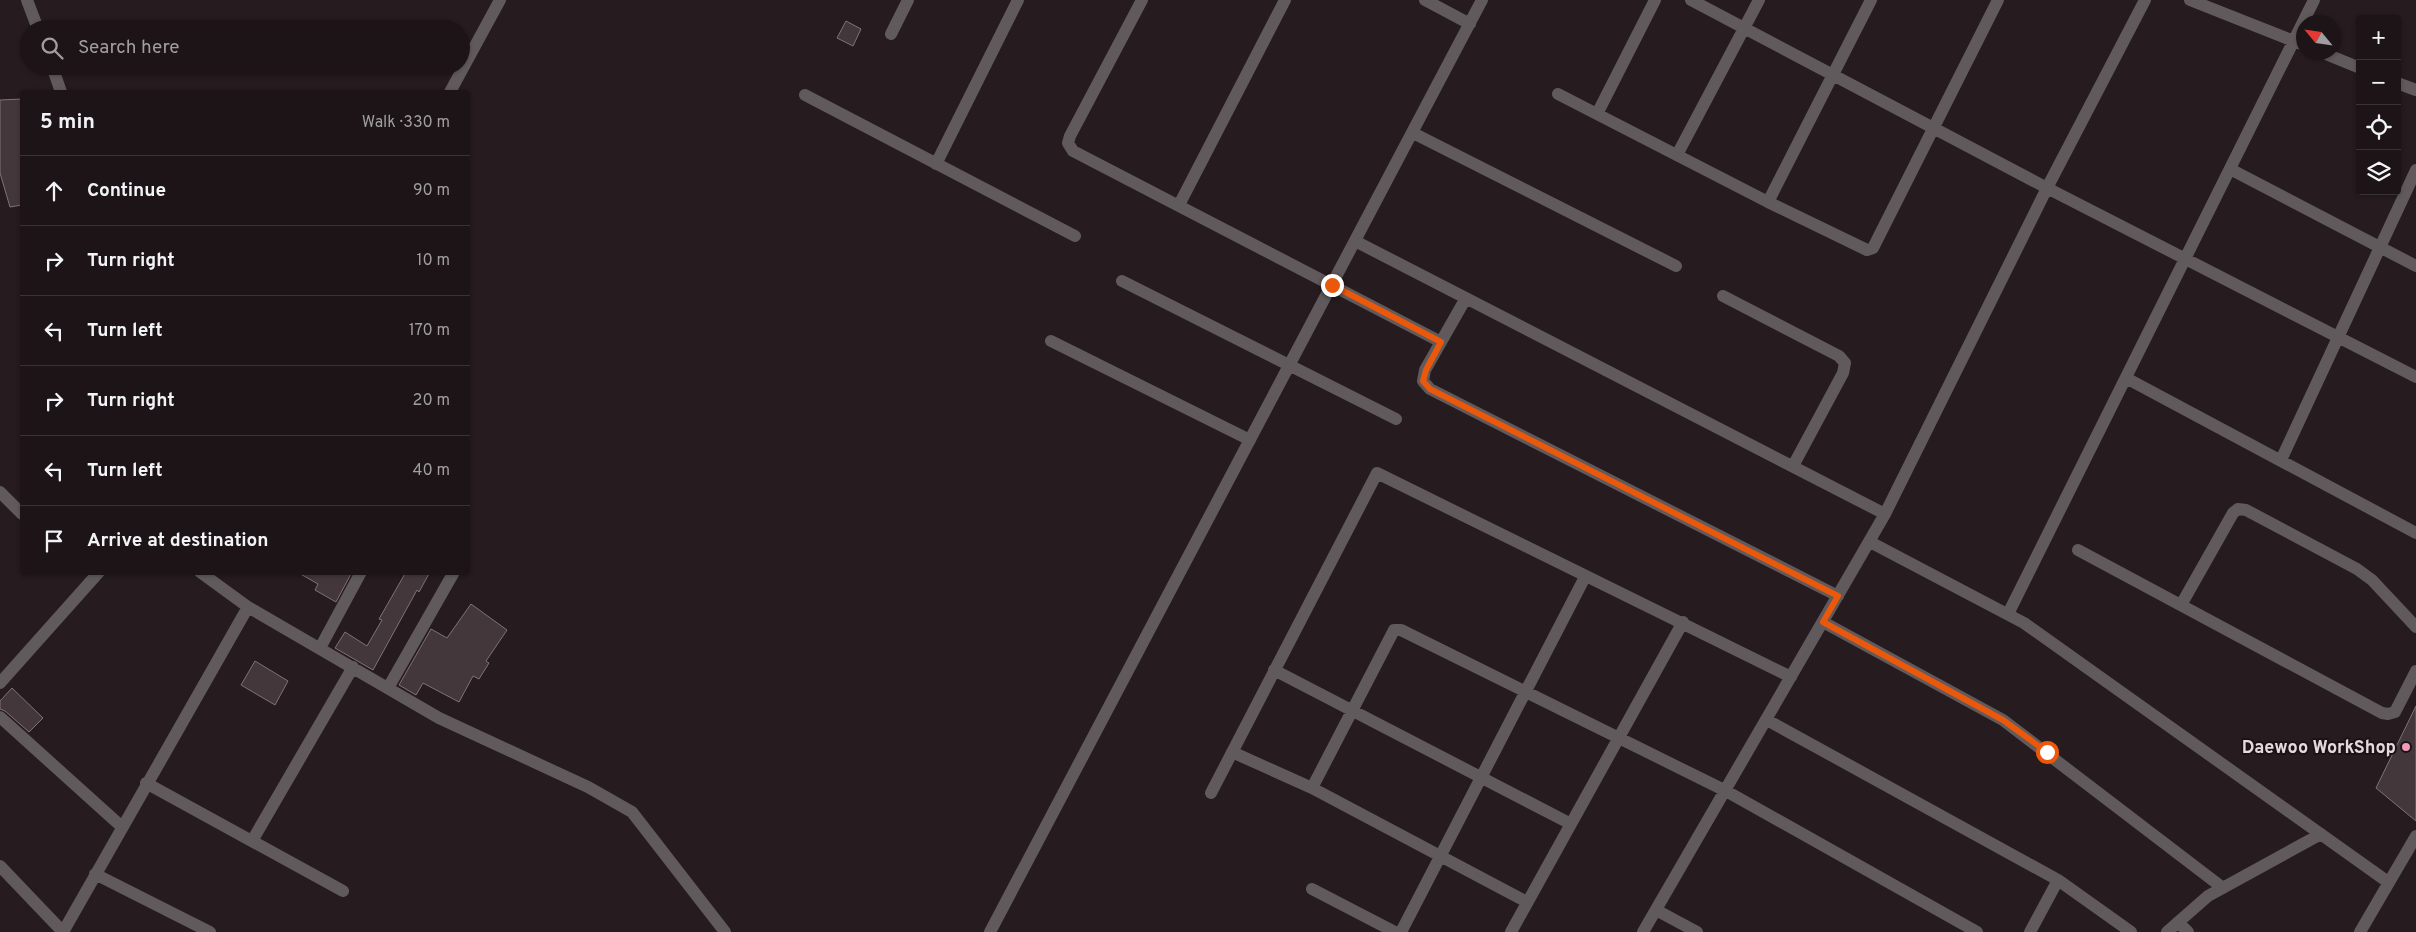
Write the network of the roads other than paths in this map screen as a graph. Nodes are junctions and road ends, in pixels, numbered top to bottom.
1 (27, 0) edge
2 (500, 0) edge
3 (908, 0) edge
4 (1018, 0) edge
5 (1142, 0) edge
6 (1285, 0) edge
7 (1425, 0) edge
8 (1482, 0) edge
9 (1654, 0) edge
10 (1691, 0) edge
11 (1759, 0) edge
12 (1871, 0) edge
13 (1998, 0) edge
14 (2145, 0) edge
15 (2190, 0) edge
16 (2314, 0) edge
17 (2308, 15) edge
18 (35, 20) edge
19 (1470, 24) junction
20 (1744, 28) junction
21 (891, 34) dead end
22 (2296, 42) edge
23 (2296, 47) edge
24 (470, 55) edge
25 (2340, 60) edge
26 (2356, 66) edge
27 (55, 75) edge
28 (459, 75) edge
29 (1833, 75) junction
30 (2401, 84) edge
31 (60, 90) edge
32 (451, 90) edge
33 (2416, 90) edge
34 (1558, 94) dead end
35 (805, 95) dead end
36 (1597, 114) junction
37 (1933, 128) junction
38 (1412, 133) junction
39 (1676, 155) junction
40 (936, 164) junction
41 (2230, 169) junction
42 (2416, 170) edge
43 (2047, 188) junction
44 (1768, 202) junction
45 (1179, 205) junction
46 (1075, 236) dead end
47 (1355, 241) junction
48 (2380, 247) junction
49 (2185, 259) junction
50 (1676, 266) dead end
51 (2416, 266) edge
52 (1122, 281) dead end
53 (1332, 285) junction
54 (1723, 296) dead end
55 (1466, 298) junction
56 (2338, 337) junction
57 (1051, 341) dead end
58 (1441, 342) junction
59 (1290, 365) junction
60 (2416, 377) edge
61 (2126, 378) junction
62 (1396, 419) dead end
63 (1250, 440) junction
64 (2281, 460) junction
65 (1793, 466) junction
66 (0, 492) edge
67 (20, 512) edge
68 (1885, 514) junction
69 (2416, 532) edge
70 (1870, 542) junction
71 (2078, 550) dead end
72 (91, 575) edge
73 (204, 575) edge
74 (360, 575) edge
75 (452, 575) edge
76 (1585, 577) junction
77 (1838, 596) junction
78 (2181, 605) junction
79 (248, 607) junction
80 (2008, 614) junction
81 (1683, 622) junction
82 (1823, 622) junction
83 (2416, 627) edge
84 (320, 648) junction
85 (353, 667) junction
86 (1274, 670) junction
87 (2416, 670) edge
88 (1791, 677) junction
89 (0, 683) edge
90 (388, 688) junction
91 (1525, 693) junction
92 (1352, 710) junction
93 (0, 717) edge
94 (1767, 720) junction
95 (1618, 738) junction
96 (1232, 752) junction
97 (1481, 777) junction
98 (146, 783) junction
99 (1312, 788) junction
100 (1726, 791) junction
101 (1211, 793) dead end
102 (1571, 824) junction
103 (122, 827) junction
104 (2321, 834) junction
105 (2416, 836) edge
106 (252, 841) junction
107 (1440, 856) junction
108 (0, 866) edge
109 (96, 874) junction
110 (2058, 880) junction
111 (2388, 882) junction
112 (2223, 888) junction
113 (1312, 889) dead end
114 (343, 891) dead end
115 (1528, 902) junction
116 (1656, 910) junction
117 (2178, 922) junction
118 (63, 932) edge
119 (210, 932) edge
120 (725, 932) edge
121 (990, 932) edge
122 (1395, 932) edge
123 (1401, 932) edge
124 (1511, 932) edge
125 (1643, 932) edge
126 (1698, 932) edge
127 (1978, 932) edge
128 (2030, 932) edge
129 (2131, 932) edge
130 (2167, 932) edge
131 (2188, 932) edge
132 (2360, 932) edge

1 - 18 street
2 - 24 street
3 - 21 street
4 - 40 street
5 - 45 street
6 - 45 street
7 - 19 street
8 - 19 street
9 - 36 street
10 - 20 street
11 - 20 street
12 - 29 street
13 - 37 street
14 - 43 street
15 - 22 street
16 - 17 street
19 - 38 street
20 - 29 street
20 - 39 street
23 - 41 street
25 - 26 street
27 - 31 street
28 - 32 street
29 - 37 street
29 - 44 street
30 - 33 street
34 - 36 street
35 - 40 street
36 - 39 street
37 - 43 street
37 - 44 street
38 - 47 street
38 - 50 street
39 - 44 street
40 - 46 street
41 - 48 street
41 - 49 street
42 - 48 street
43 - 49 street
43 - 68 street
45 - 53 street
47 - 53 street
47 - 55 street
48 - 51 street
48 - 56 street
49 - 56 street
49 - 61 street
52 - 59 street
53 - 58 street
53 - 59 street
54 - 65 street
55 - 58 street
55 - 65 street
56 - 60 street
56 - 64 street
57 - 63 street
58 - 77 street
59 - 62 street
59 - 63 street
61 - 64 street
61 - 80 street
63 - 121 street
64 - 69 street
65 - 68 street
66 - 67 street
68 - 70 street
70 - 77 street
70 - 80 street
71 - 78 street
72 - 89 street
73 - 79 street
74 - 84 street
75 - 90 street
76 - 81 street
76 - 86 street
76 - 91 street
77 - 82 street
78 - 83 street
78 - 87 street
79 - 84 street
79 - 98 street
80 - 104 street
81 - 88 street
81 - 95 street
82 - 88 street
82 - 112 street
84 - 85 street
85 - 90 street
85 - 106 street
86 - 92 street
86 - 96 street
88 - 94 street
90 - 120 street
91 - 92 street
91 - 95 street
91 - 97 street
92 - 97 street
92 - 99 street
93 - 103 street
94 - 100 street
94 - 110 street
95 - 100 street
95 - 102 street
96 - 99 street
96 - 101 street
97 - 102 street
97 - 107 street
98 - 103 street
98 - 106 street
99 - 107 street
100 - 116 street
100 - 127 street
102 - 115 street
103 - 109 street
104 - 111 street
104 - 112 street
105 - 111 street
106 - 114 street
107 - 115 street
107 - 123 street
108 - 118 street
109 - 118 street
109 - 119 street
110 - 128 street
110 - 129 street
111 - 132 street
112 - 117 street
113 - 122 street
115 - 124 street
116 - 125 street
116 - 126 street
117 - 130 street
117 - 131 street

